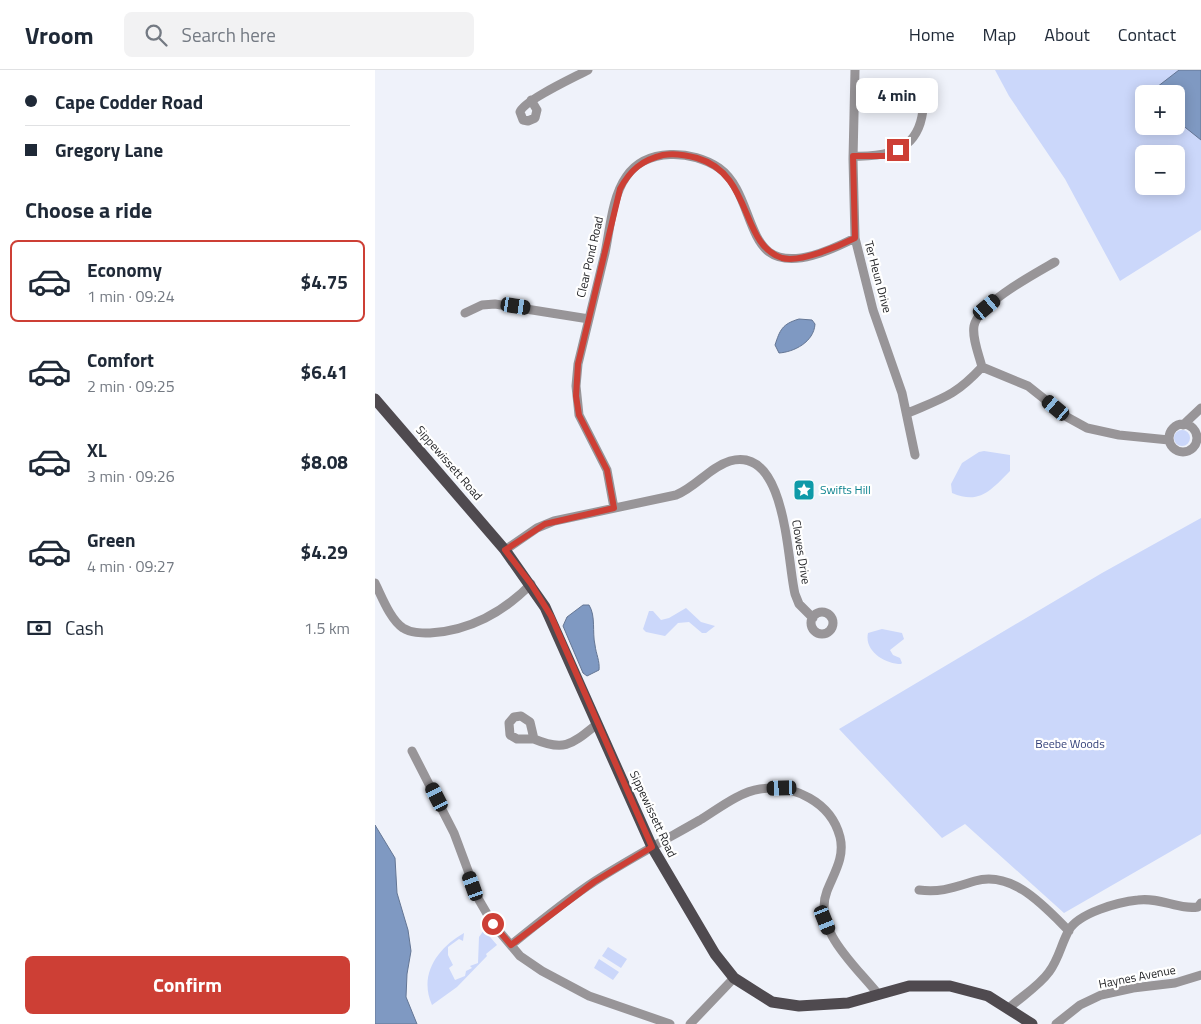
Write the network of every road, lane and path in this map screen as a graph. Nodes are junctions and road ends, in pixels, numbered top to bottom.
1 (588, 70) edge
2 (855, 70) edge
3 (923, 83) dead end
4 (531, 100) dead end
5 (853, 156) junction
6 (855, 238) junction
7 (1055, 262) dead end
8 (465, 313) dead end
9 (589, 319) junction
10 (982, 367) junction
11 (375, 399) edge
12 (1201, 408) edge
13 (908, 413) junction
14 (1183, 425) junction
15 (1169, 440) junction
16 (915, 455) dead end
17 (614, 508) junction
18 (505, 550) junction
19 (375, 583) edge
20 (531, 584) junction
21 (813, 618) dead end
22 (597, 724) junction
23 (533, 739) dead end
24 (412, 751) dead end
25 (652, 847) junction
26 (919, 890) dead end
27 (1200, 907) edge
28 (1069, 931) junction
29 (511, 945) junction
30 (1201, 975) edge
31 (734, 978) junction
32 (878, 994) junction
33 (1009, 1008) junction
34 (670, 1024) edge
35 (690, 1024) edge
36 (1032, 1024) edge
37 (1056, 1024) edge

1 - 4 street
2 - 5 street, Ter Heun Drive
3 - 5 street
5 - 6 street, Ter Heun Drive
6 - 9 street, Clear Pond Road
6 - 13 street, Ter Heun Drive
7 - 10 street
8 - 9 street
9 - 17 street, Clear Pond Road
10 - 13 street
10 - 15 street
11 - 18 main road, Sippewissett Road
12 - 14 street
13 - 16 street, Ter Heun Drive
14 - 15 street
14 - 15 street
17 - 18 street, Clowes Drive
17 - 21 street, Clowes Drive
18 - 20 main road, Sippewissett Road
19 - 20 street
20 - 22 main road, Sippewissett Road
22 - 23 street
22 - 25 main road, Sippewissett Road
24 - 29 street
25 - 29 street
25 - 31 main road, Sippewissett Road
25 - 32 street
26 - 28 street
27 - 28 street
28 - 33 street
29 - 34 street
30 - 37 street, Haynes Avenue
31 - 32 main road, Sippewissett Road
31 - 35 street
32 - 33 main road, Sippewissett Road
33 - 36 main road, Sippewissett Road

